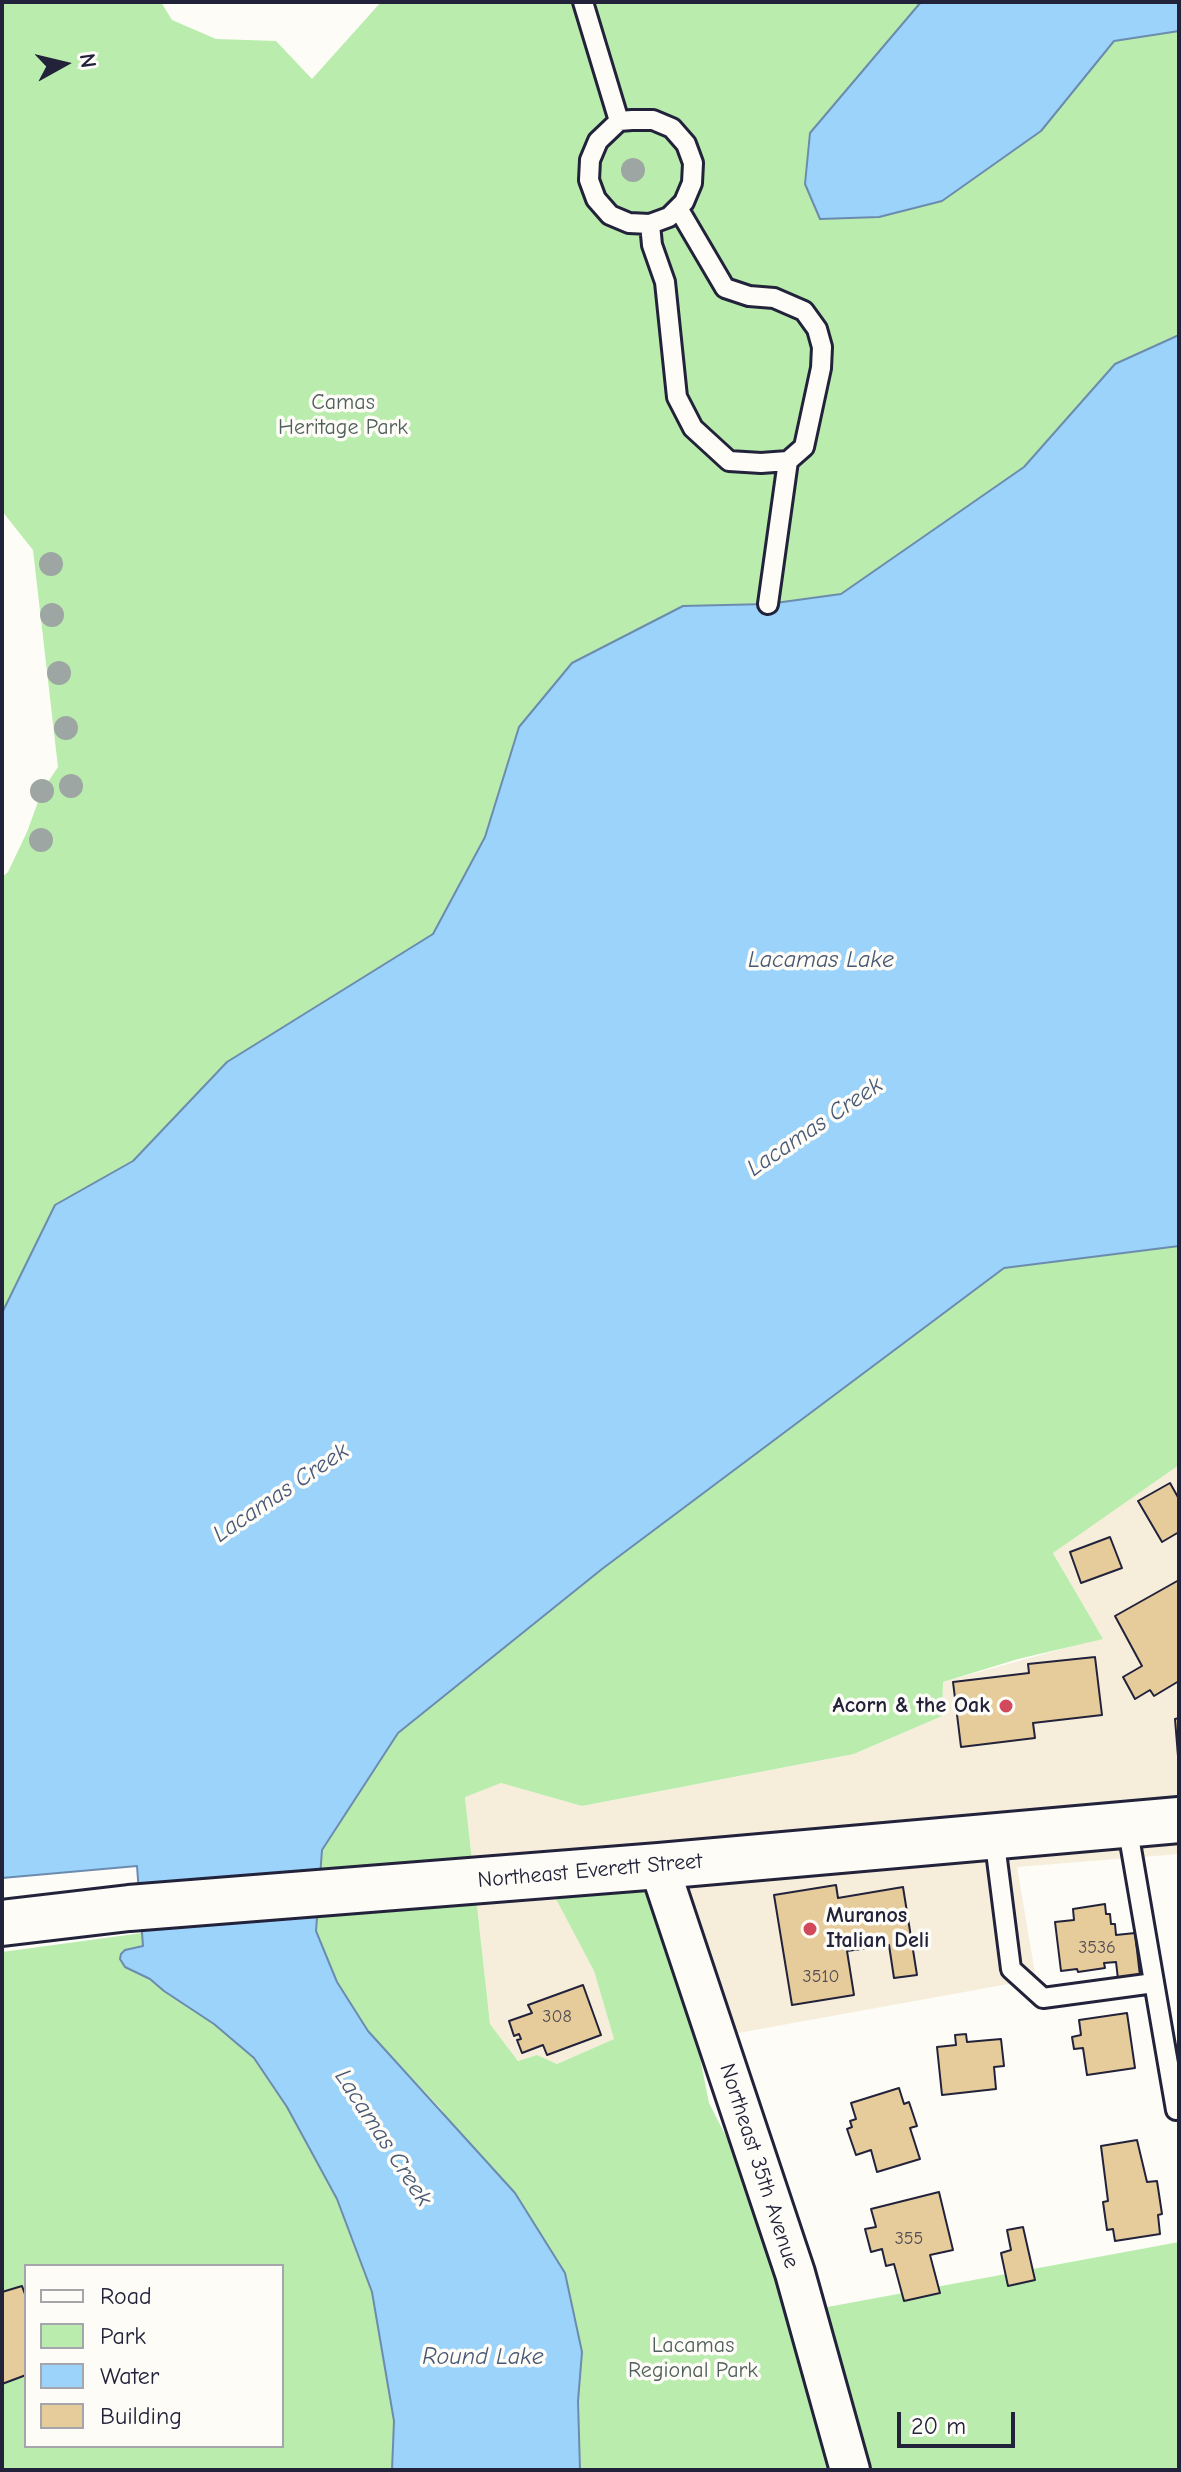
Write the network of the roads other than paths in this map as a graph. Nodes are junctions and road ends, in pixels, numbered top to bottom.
1 (583, 2) edge
2 (619, 121) junction
3 (678, 208) junction
4 (650, 224) junction
5 (788, 461) junction
6 (768, 604) dead end
7 (1179, 1820) edge
8 (1127, 1825) junction
9 (994, 1836) junction
10 (659, 1866) junction
11 (2, 1923) edge
12 (1154, 1983) junction
13 (1176, 2110) dead end
14 (850, 2470) edge

1 - 2 lane
2 - 3 lane
2 - 4 lane
3 - 4 lane
3 - 5 lane
4 - 5 lane
5 - 6 lane
7 - 8 main road, Northeast Everett Street
8 - 9 main road, Northeast Everett Street
8 - 12 lane
9 - 10 main road, Northeast Everett Street
9 - 12 lane
10 - 11 main road, Northeast Everett Street
10 - 14 street, Northeast 35th Avenue
12 - 13 lane

